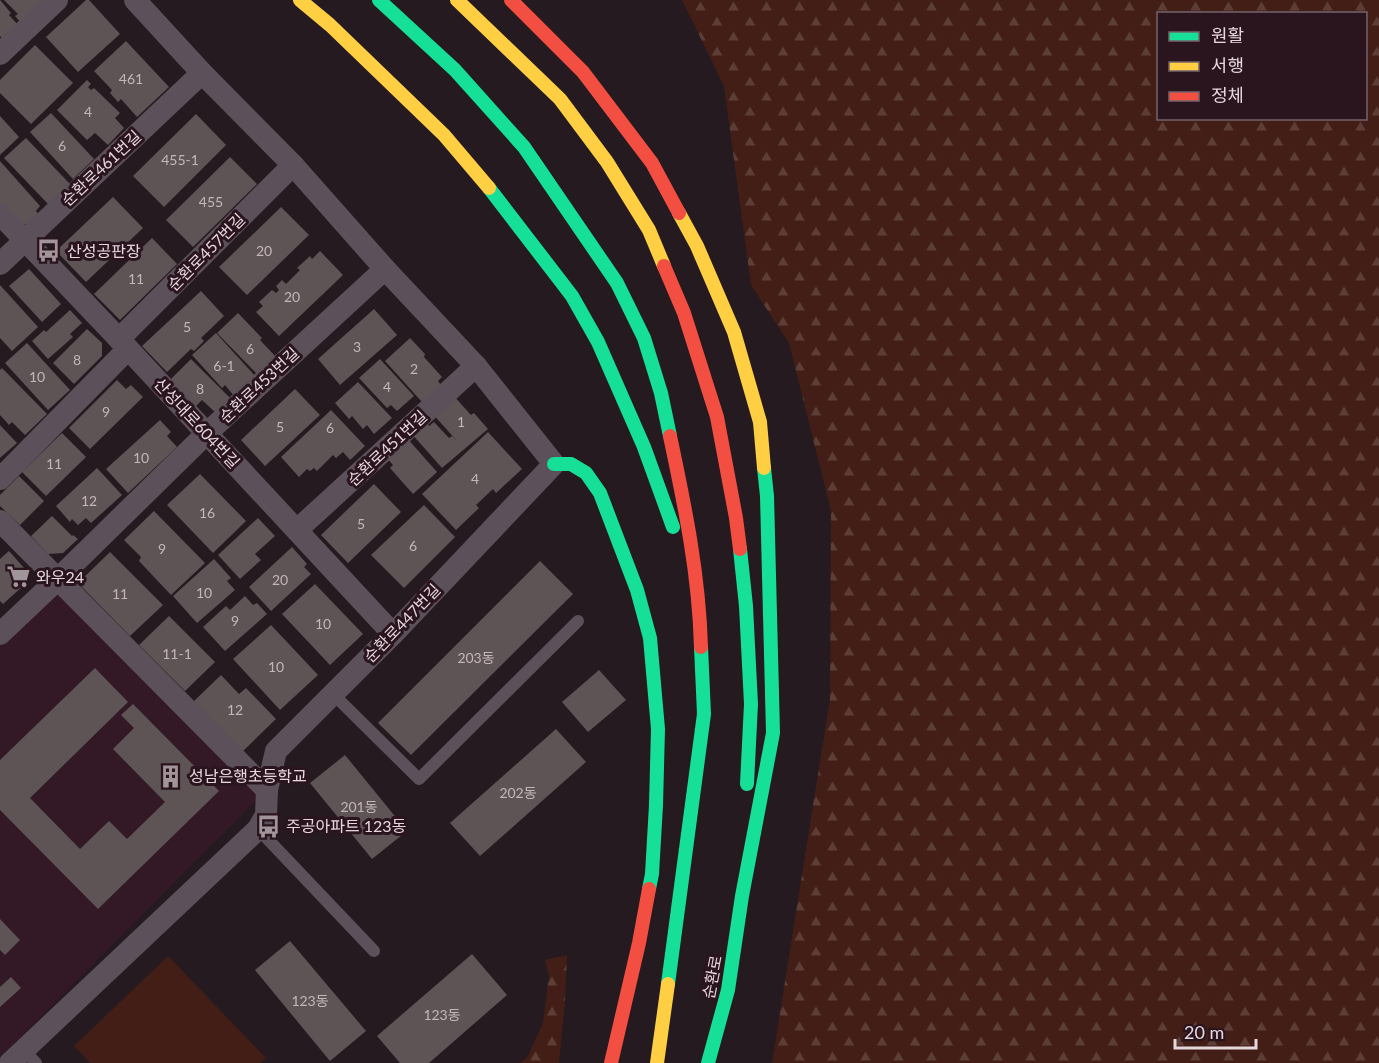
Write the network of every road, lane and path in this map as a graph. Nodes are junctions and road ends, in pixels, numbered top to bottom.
1 (57, 0) edge
2 (135, 0) edge
3 (300, 0) edge
4 (379, 0) edge
5 (457, 0) edge
6 (511, 0) edge
7 (0, 54) edge
8 (202, 73) junction
9 (294, 165) junction
10 (0, 214) edge
11 (25, 240) junction
12 (0, 264) edge
13 (385, 269) junction
14 (124, 344) junction
15 (476, 366) junction
16 (206, 434) junction
17 (554, 464) junction
18 (0, 479) edge
19 (0, 521) edge
20 (297, 530) junction
21 (58, 579) junction
22 (696, 581) junction
23 (578, 621) dead end
24 (0, 634) edge
25 (393, 634) junction
26 (333, 694) junction
27 (267, 790) junction
28 (258, 829) junction
29 (742, 896) junction
30 (374, 951) dead end
31 (23, 1059) edge
32 (611, 1063) edge
33 (657, 1063) edge
34 (708, 1063) edge

1 - 7 street
2 - 8 street
3 - 22 main road
4 - 22 main road
5 - 29 main road
6 - 29 main road
8 - 9 street
8 - 11 street, 순환로461번길
9 - 13 street
9 - 14 street, 순환로457번길
10 - 11 street, 산성대로604번길
11 - 12 street, 순환로461번길
11 - 14 street, 산성대로604번길
13 - 15 street
13 - 16 street, 순환로453번길
14 - 16 street, 산성대로604번길
14 - 18 street, 순환로457번길
15 - 17 street
15 - 20 street, 순환로451번길
16 - 20 street, 산성대로604번길
16 - 21 street, 순환로453번길
17 - 25 street, 순환로447번길
17 - 32 main road
19 - 21 street
20 - 25 street, 산성대로604번길
21 - 24 street, 순환로453번길
21 - 27 street
22 - 33 main road
23 - 26 lane
25 - 26 street, 순환로447번길
26 - 27 street, 순환로447번길
27 - 28 street, 순환로447번길
28 - 30 lane
28 - 31 street
29 - 34 main road, 순환로

